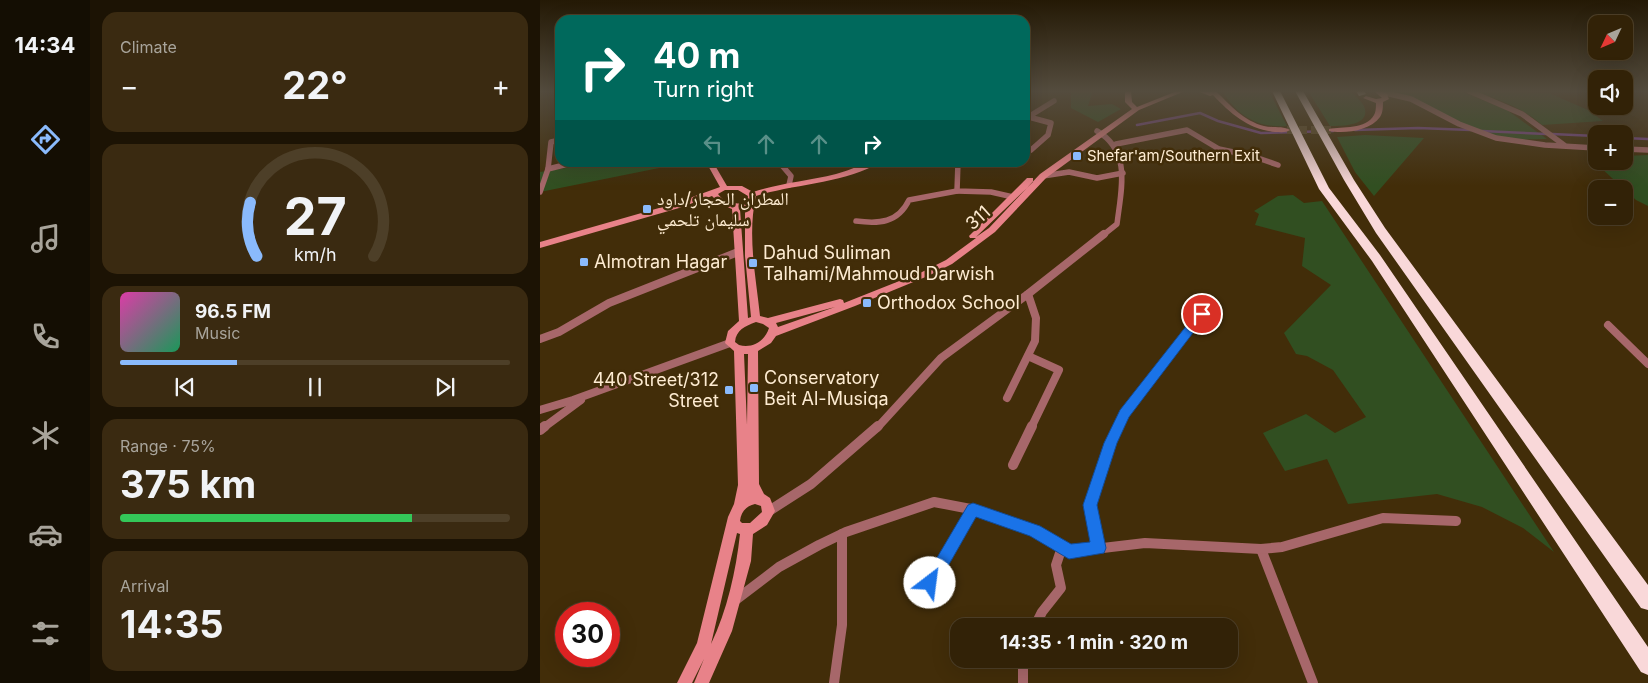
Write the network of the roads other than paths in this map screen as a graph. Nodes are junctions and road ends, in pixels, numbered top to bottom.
1 (1050, 123) edge
2 (1113, 123) edge
3 (1248, 123) edge
4 (1292, 123) edge
5 (1317, 123) edge
6 (1365, 123) edge
7 (1459, 123) edge
8 (1532, 123) edge
9 (1287, 130) tunnel mouth
10 (1331, 130) tunnel mouth
11 (1100, 132) junction
12 (555, 141) edge
13 (1116, 144) junction
14 (1564, 146) junction
15 (1588, 148) edge
16 (1633, 149) edge
17 (1031, 150) dead end
18 (1648, 150) edge
19 (1278, 165) dead end
20 (556, 167) edge
21 (712, 167) edge
22 (783, 167) edge
23 (863, 167) edge
24 (958, 167) edge
25 (548, 169) junction
26 (1122, 172) junction
27 (1043, 176) junction
28 (790, 185) junction
29 (724, 188) junction
30 (957, 191) junction
31 (540, 192) edge
32 (717, 196) junction
33 (1013, 197) junction
34 (750, 199) junction
35 (736, 208) junction
36 (856, 221) dead end
37 (540, 246) edge
38 (738, 252) junction
39 (1028, 294) junction
40 (1202, 314) dead end
41 (756, 319) junction
42 (769, 321) junction
43 (744, 323) junction
44 (1608, 325) dead end
45 (773, 333) junction
46 (540, 339) edge
47 (734, 346) junction
48 (753, 349) junction
49 (1028, 356) junction
50 (1648, 364) edge
51 (586, 396) junction
52 (1007, 398) dead end
53 (540, 410) edge
54 (540, 430) edge
55 (1013, 465) dead end
56 (759, 498) junction
57 (740, 505) junction
58 (973, 509) junction
59 (768, 511) junction
60 (1456, 521) dead end
61 (733, 523) junction
62 (747, 529) junction
63 (842, 534) junction
64 (1062, 547) junction
65 (1099, 548) junction
66 (1260, 549) junction
67 (930, 583) dead end
68 (1648, 601) edge
69 (733, 602) junction
70 (1039, 618) edge
71 (1648, 665) edge
72 (1023, 668) edge
73 (684, 683) edge
74 (701, 683) edge
75 (834, 683) edge
76 (1024, 683) edge
77 (1313, 683) edge

1 - 17 street
2 - 11 street, 311
3 - 9 street
4 - 71 highway
5 - 68 highway
6 - 10 street
7 - 14 street
8 - 14 street
11 - 13 street
11 - 27 street, 311
11 - 33 street, 311
12 - 25 street
13 - 19 street
13 - 26 street
14 - 15 street
16 - 18 street
20 - 25 street
21 - 29 street
22 - 28 street
23 - 28 street
24 - 30 street
25 - 31 street
26 - 27 street
26 - 39 street
27 - 45 street, 311
28 - 34 street
29 - 32 street
29 - 34 street
30 - 33 street
30 - 36 street
32 - 35 street
32 - 37 street
33 - 42 street, 311
34 - 35 street
34 - 41 street
35 - 38 street
38 - 43 street
38 - 46 street
39 - 49 street
39 - 59 street
40 - 65 street
41 - 42 street
41 - 43 street
42 - 45 street
43 - 47 street
44 - 50 street
45 - 48 street
47 - 48 street
47 - 51 street
47 - 57 street
48 - 56 street
49 - 52 street
49 - 55 street
51 - 53 street
51 - 54 street
56 - 57 street
56 - 59 street
57 - 61 street
58 - 63 street
58 - 64 street
58 - 67 street
59 - 62 street
60 - 66 street
61 - 62 street
61 - 73 street
62 - 69 street
63 - 69 street
63 - 75 street
64 - 65 street
64 - 70 street
65 - 66 street
66 - 77 street
69 - 74 street
72 - 76 street

